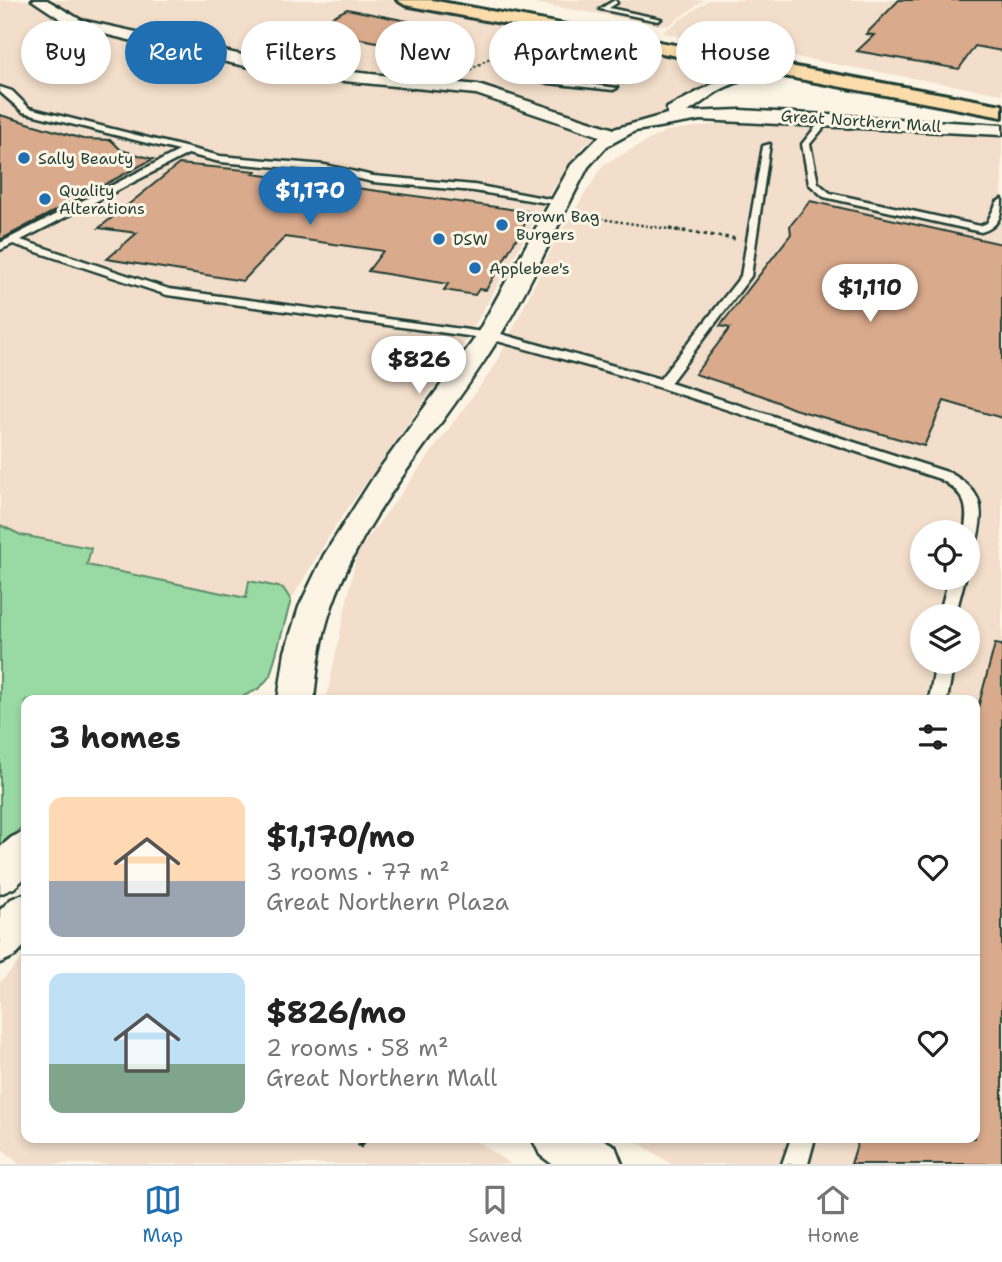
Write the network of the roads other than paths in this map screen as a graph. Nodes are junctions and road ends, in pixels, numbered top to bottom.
1 (38, 0) edge
2 (405, 0) edge
3 (460, 0) edge
4 (615, 2) dead end
5 (658, 19) dead end
6 (676, 49) edge
7 (676, 51) edge
8 (795, 72) edge
9 (795, 74) edge
10 (576, 84) edge
11 (717, 84) edge
12 (735, 84) edge
13 (751, 84) edge
14 (613, 88) dead end
15 (0, 89) edge
16 (1002, 98) edge
17 (533, 106) junction
18 (1002, 111) edge
19 (720, 112) junction
20 (694, 115) junction
21 (826, 120) junction
22 (1002, 130) edge
23 (615, 135) junction
24 (768, 146) dead end
25 (188, 150) junction
26 (1002, 202) edge
27 (557, 207) junction
28 (13, 241) junction
29 (0, 247) edge
30 (486, 335) junction
31 (663, 384) junction
32 (975, 520) edge
33 (942, 674) edge
34 (292, 695) edge
35 (938, 695) edge
36 (21, 855) edge
37 (0, 874) edge
38 (21, 919) edge
39 (0, 941) edge
40 (566, 1143) edge
41 (801, 1143) edge
42 (597, 1164) edge
43 (795, 1164) edge

1 - 17 street
2 - 7 main road
3 - 6 main road
4 - 5 lane
8 - 16 main road
9 - 18 main road
10 - 14 lane
11 - 17 street
12 - 20 street, Great Northern Mall
13 - 19 street
15 - 25 lane
17 - 23 street
19 - 20 street, Great Northern Mall
19 - 21 street, Great Northern Mall
20 - 23 street, Great Northern Mall
21 - 22 street, Great Northern Mall
21 - 26 lane
23 - 27 street, Great Northern Mall
24 - 31 lane
25 - 27 lane
25 - 28 lane
27 - 30 street, Great Northern Mall
28 - 29 lane
28 - 30 lane
30 - 31 lane
30 - 34 street, Great Northern Mall
31 - 32 lane
33 - 35 lane
36 - 37 street
38 - 39 street
40 - 42 street
41 - 43 lane

